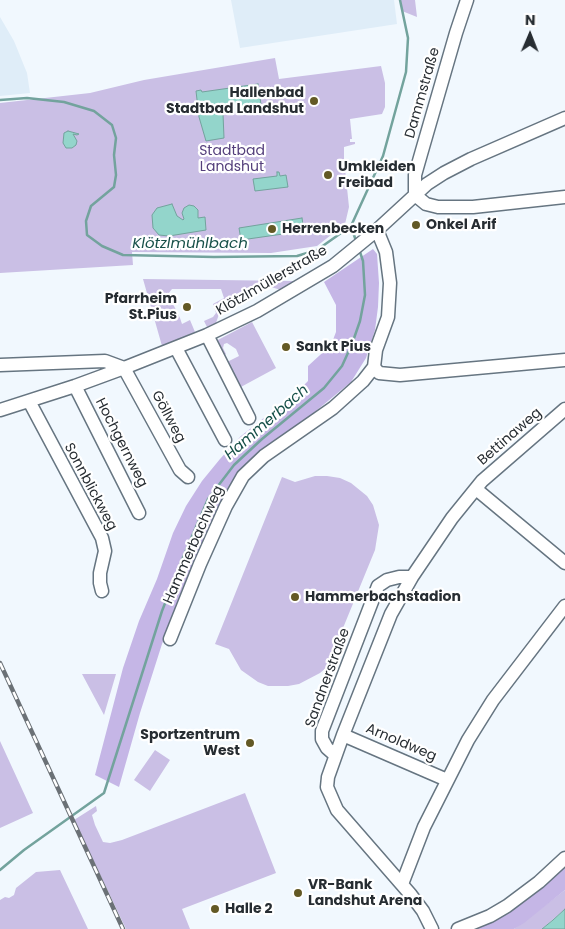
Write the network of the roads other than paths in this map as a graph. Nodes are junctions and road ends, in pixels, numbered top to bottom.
1 (468, 0) edge
2 (565, 118) edge
3 (418, 164) junction
4 (436, 178) junction
5 (416, 195) junction
6 (565, 197) edge
7 (373, 234) junction
8 (207, 335) junction
9 (176, 348) junction
10 (565, 360) edge
11 (0, 364) edge
12 (374, 367) junction
13 (124, 368) junction
14 (75, 386) junction
15 (28, 401) junction
16 (565, 409) edge
17 (0, 410) edge
18 (249, 418) dead end
19 (225, 440) dead end
20 (188, 477) dead end
21 (476, 489) junction
22 (139, 513) dead end
23 (565, 563) edge
24 (412, 576) junction
25 (102, 591) dead end
26 (565, 606) edge
27 (170, 639) dead end
28 (342, 735) junction
29 (335, 755) junction
30 (447, 780) junction
31 (565, 858) edge
32 (402, 884) junction
33 (432, 929) edge
34 (458, 929) edge

1 - 3 street, Dammstraße
2 - 4 street, Klötzlmüllerstraße
3 - 4 street
3 - 5 street, Dammstraße
4 - 5 street, Klötzlmüllerstraße
5 - 6 street
5 - 7 street, Klötzlmüllerstraße
7 - 8 street, Klötzlmüllerstraße
7 - 12 street
8 - 9 street, Klötzlmüllerstraße
8 - 18 street
9 - 13 street, Klötzlmüllerstraße
9 - 19 street
10 - 12 street
11 - 13 street
12 - 27 street, Hammerbachweg
13 - 14 street, Klötzlmüllerstraße
13 - 20 street, Göllweg
14 - 15 street, Klötzlmüllerstraße
14 - 22 street, Hochgernweg
15 - 17 street, Klötzlmüllerstraße
15 - 25 street, Sonnblickweg
16 - 21 street, Bettinaweg
21 - 23 street
21 - 24 street
24 - 28 street
24 - 29 street, Sandnerstraße
26 - 30 street
28 - 29 street
28 - 30 street, Arnoldweg
29 - 32 street
30 - 32 street
31 - 34 street
32 - 33 street

